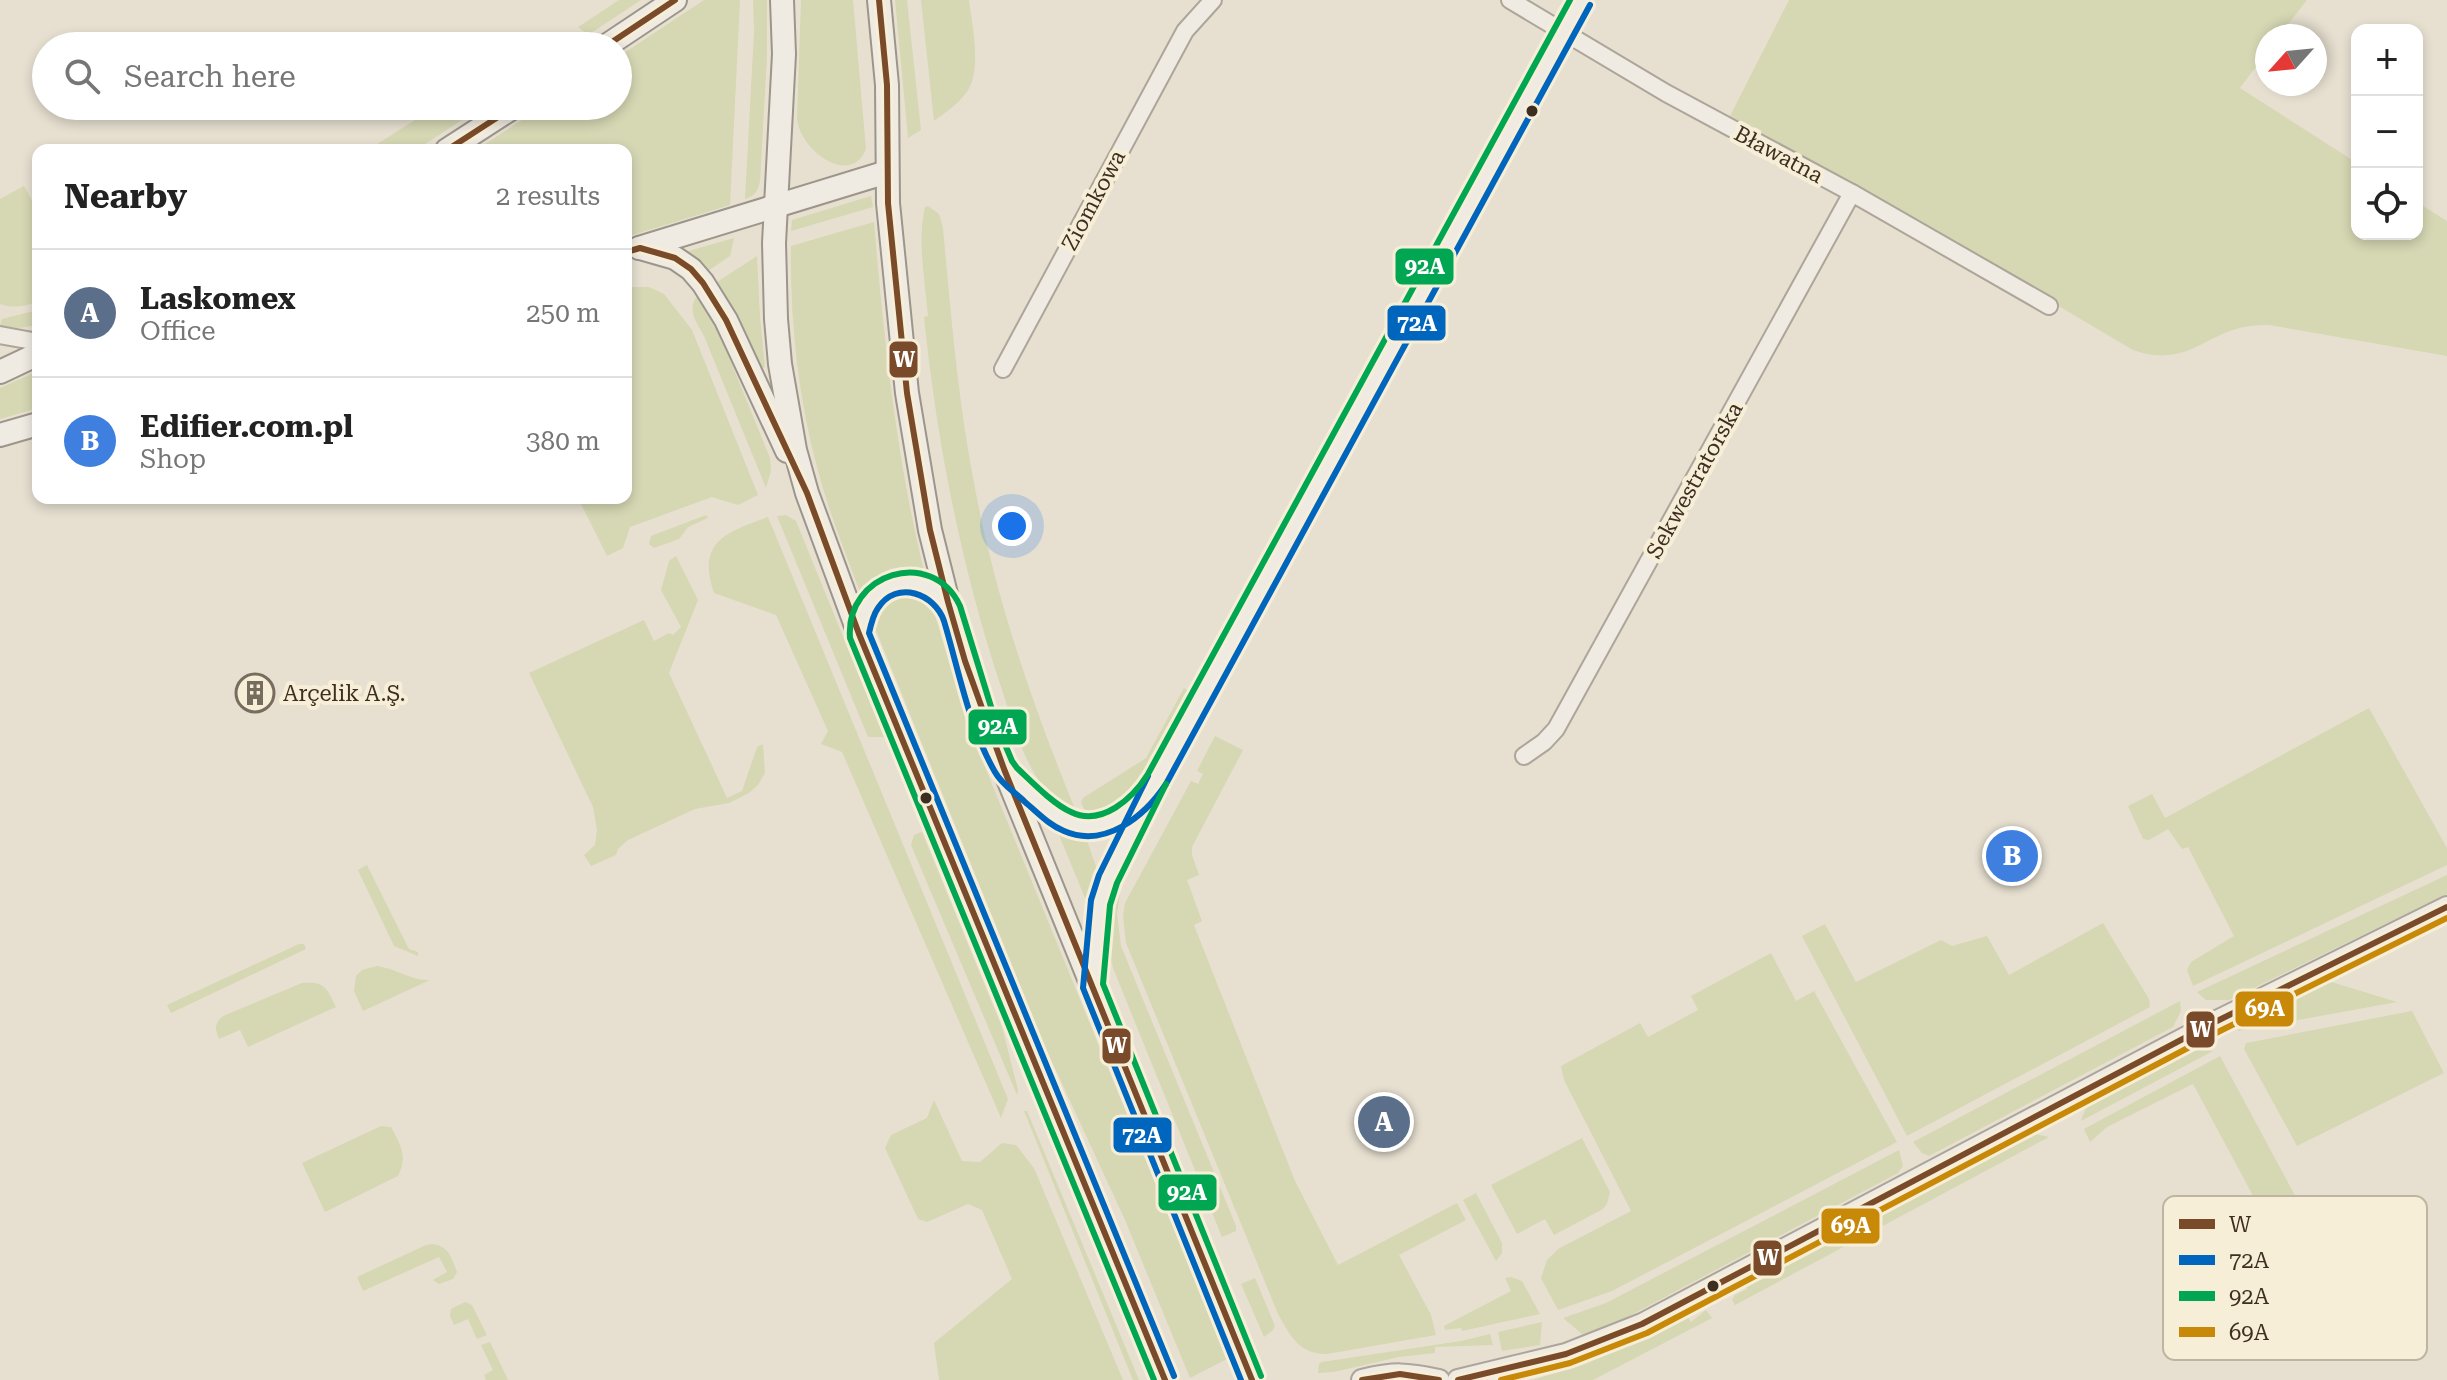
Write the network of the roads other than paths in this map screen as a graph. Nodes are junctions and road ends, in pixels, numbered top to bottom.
1 (675, 0) edge
2 (782, 0) edge
3 (879, 0) edge
4 (1213, 0) edge
5 (1510, 0) edge
6 (1581, 0) edge
7 (627, 32) edge
8 (1565, 32) junction
9 (493, 120) edge
10 (456, 144) edge
11 (887, 172) junction
12 (1852, 193) junction
13 (776, 207) junction
14 (633, 250) edge
15 (2049, 306) dead end
16 (0, 335) edge
17 (32, 341) edge
18 (32, 357) edge
19 (1003, 369) dead end
20 (0, 372) edge
21 (32, 426) edge
22 (0, 435) edge
23 (807, 493) junction
24 (948, 602) junction
25 (859, 634) junction
26 (1524, 756) dead end
27 (1004, 769) junction
28 (1157, 779) junction
29 (2447, 907) edge
30 (1093, 986) junction
31 (1165, 1380) edge
32 (1252, 1380) edge
33 (1362, 1380) edge
34 (1439, 1380) edge
35 (1458, 1380) edge

1 - 7 main road
2 - 13 main road
3 - 11 main road
4 - 19 street, Ziomkowa
5 - 8 street, Bławatna
6 - 8 street
8 - 12 street, Bławatna
8 - 28 street
9 - 10 main road
11 - 13 main road
11 - 24 main road
12 - 15 street, Bławatna
12 - 26 street, Sekwestratorska
13 - 14 main road
13 - 23 main road
14 - 23 main road
16 - 17 street
18 - 20 main road
21 - 22 main road
23 - 25 main road
24 - 25 main road
24 - 27 main road
25 - 31 main road
27 - 28 street
27 - 30 main road
28 - 30 street
29 - 35 street
30 - 32 main road
33 - 34 street

